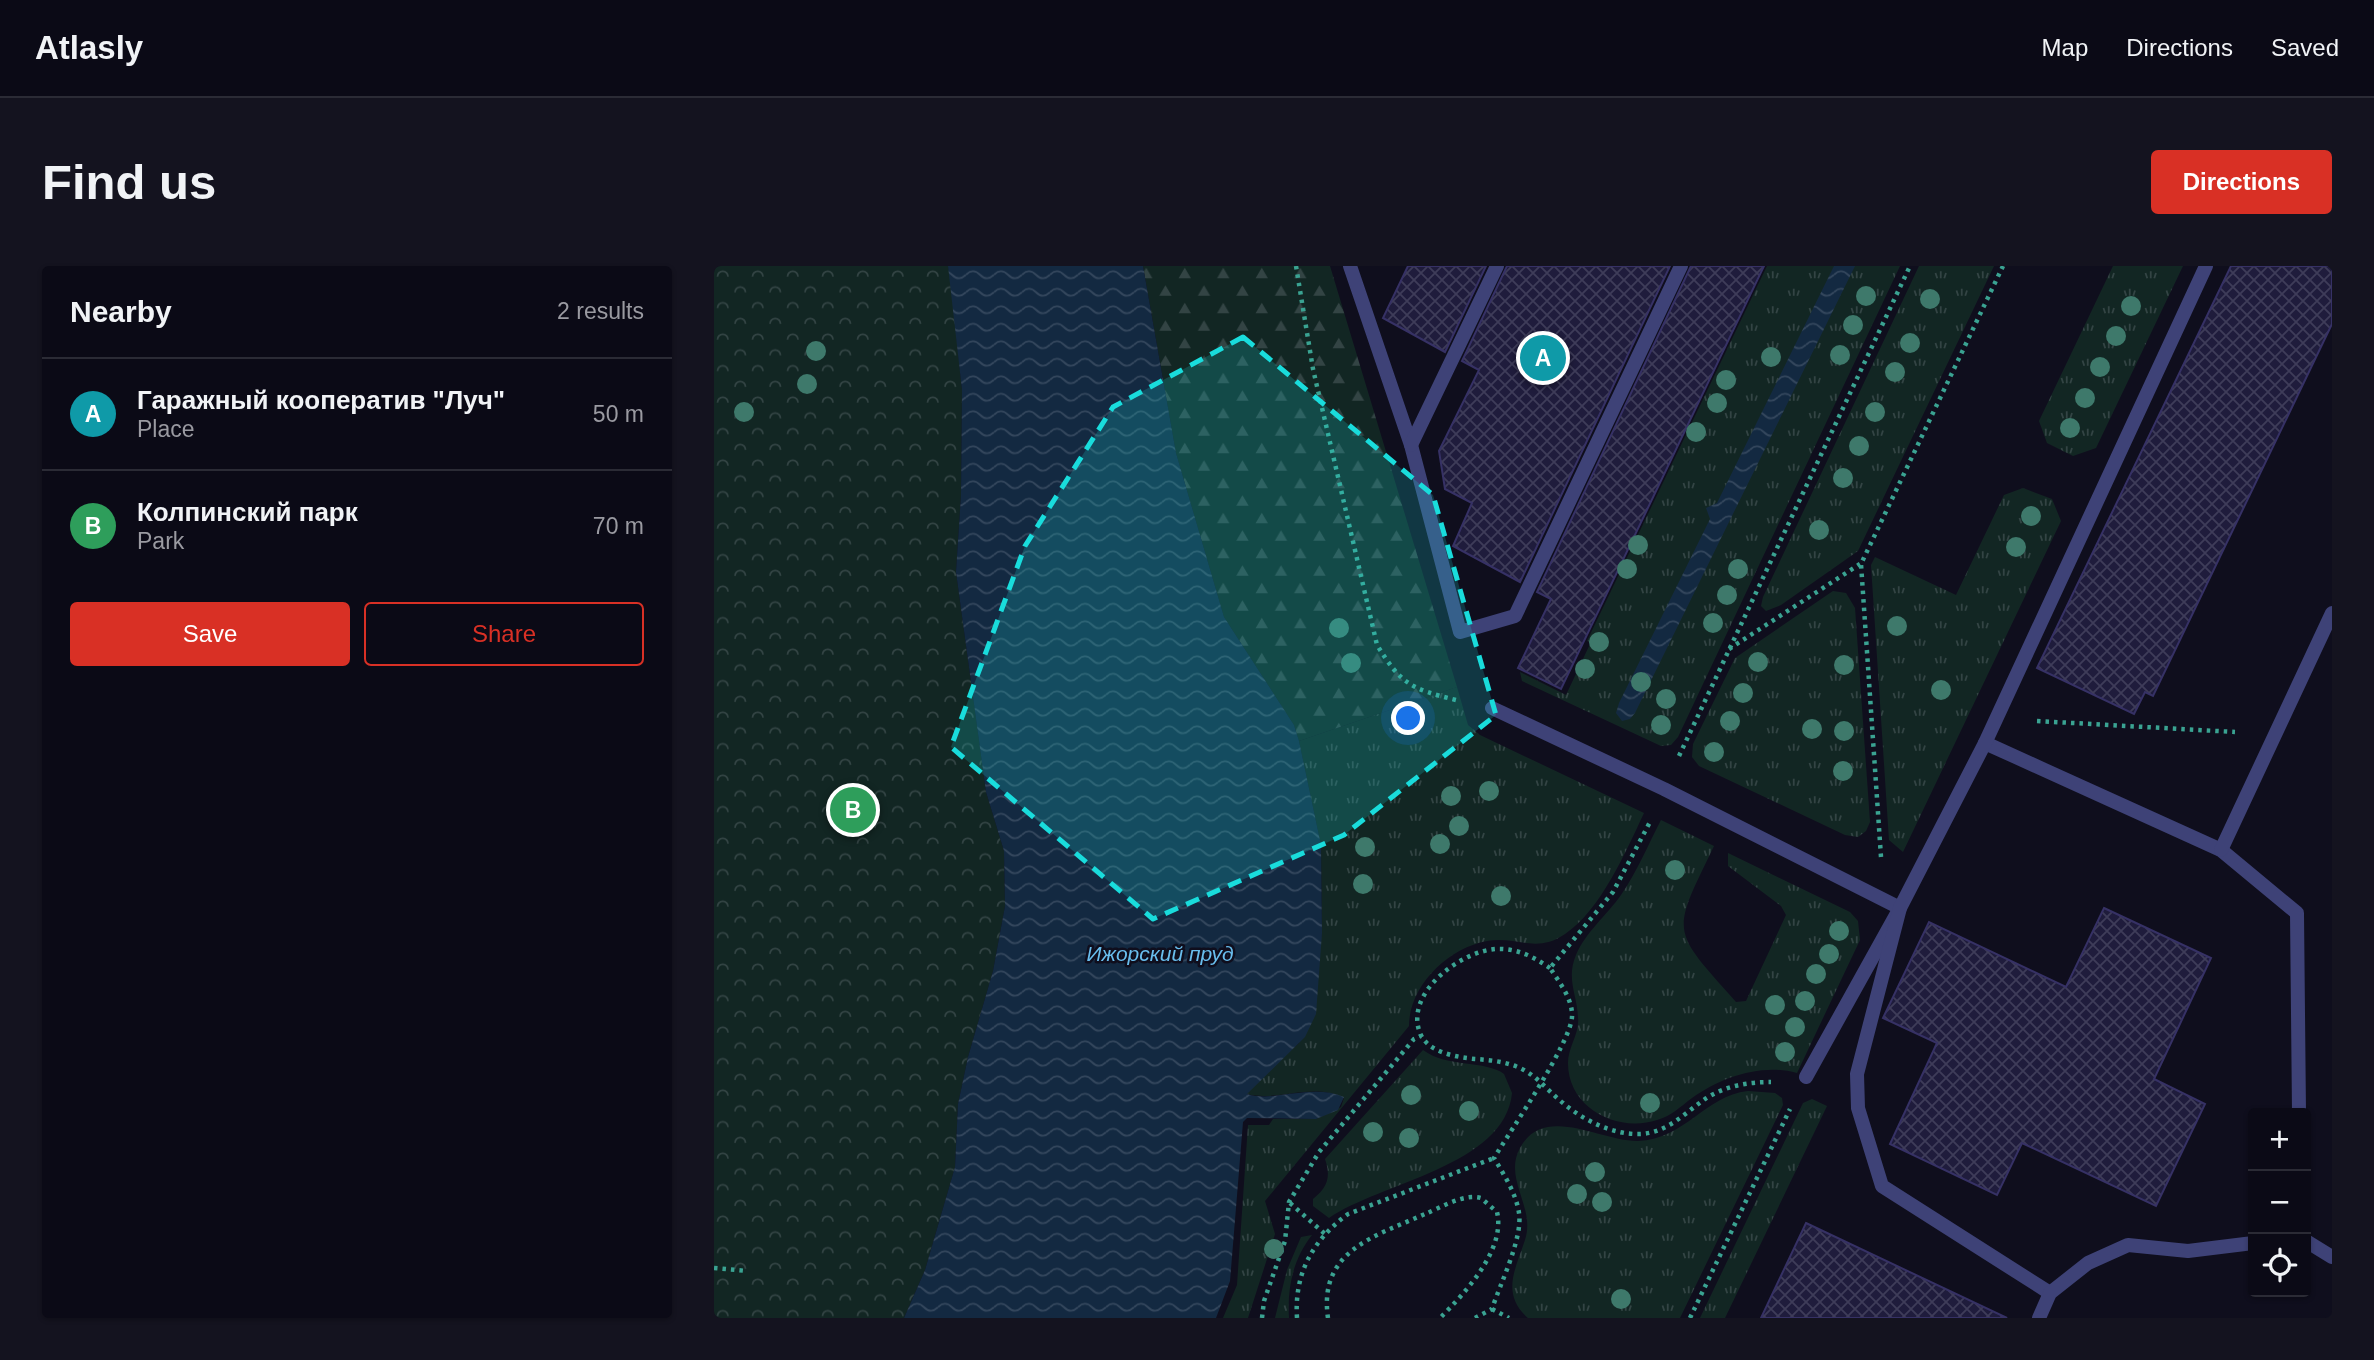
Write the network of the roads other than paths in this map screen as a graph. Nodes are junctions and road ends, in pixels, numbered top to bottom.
1 (1350, 266) edge
2 (1497, 266) edge
3 (1681, 266) edge
4 (2206, 266) edge
5 (1411, 445) junction
6 (2332, 613) edge
7 (1492, 708) road end
8 (1984, 743) junction
9 (2221, 850) junction
10 (1900, 908) junction
11 (1804, 1082) road end
12 (2299, 1108) edge
13 (2248, 1244) edge
14 (2311, 1244) edge
15 (2332, 1257) edge
16 (2050, 1293) junction
17 (2039, 1318) edge

1 - 5 lane
2 - 5 lane
3 - 5 lane
4 - 8 lane
6 - 9 lane
7 - 10 lane
8 - 9 lane
8 - 10 lane
9 - 12 lane
10 - 11 lane
10 - 16 lane
13 - 16 lane
14 - 15 lane
16 - 17 lane

